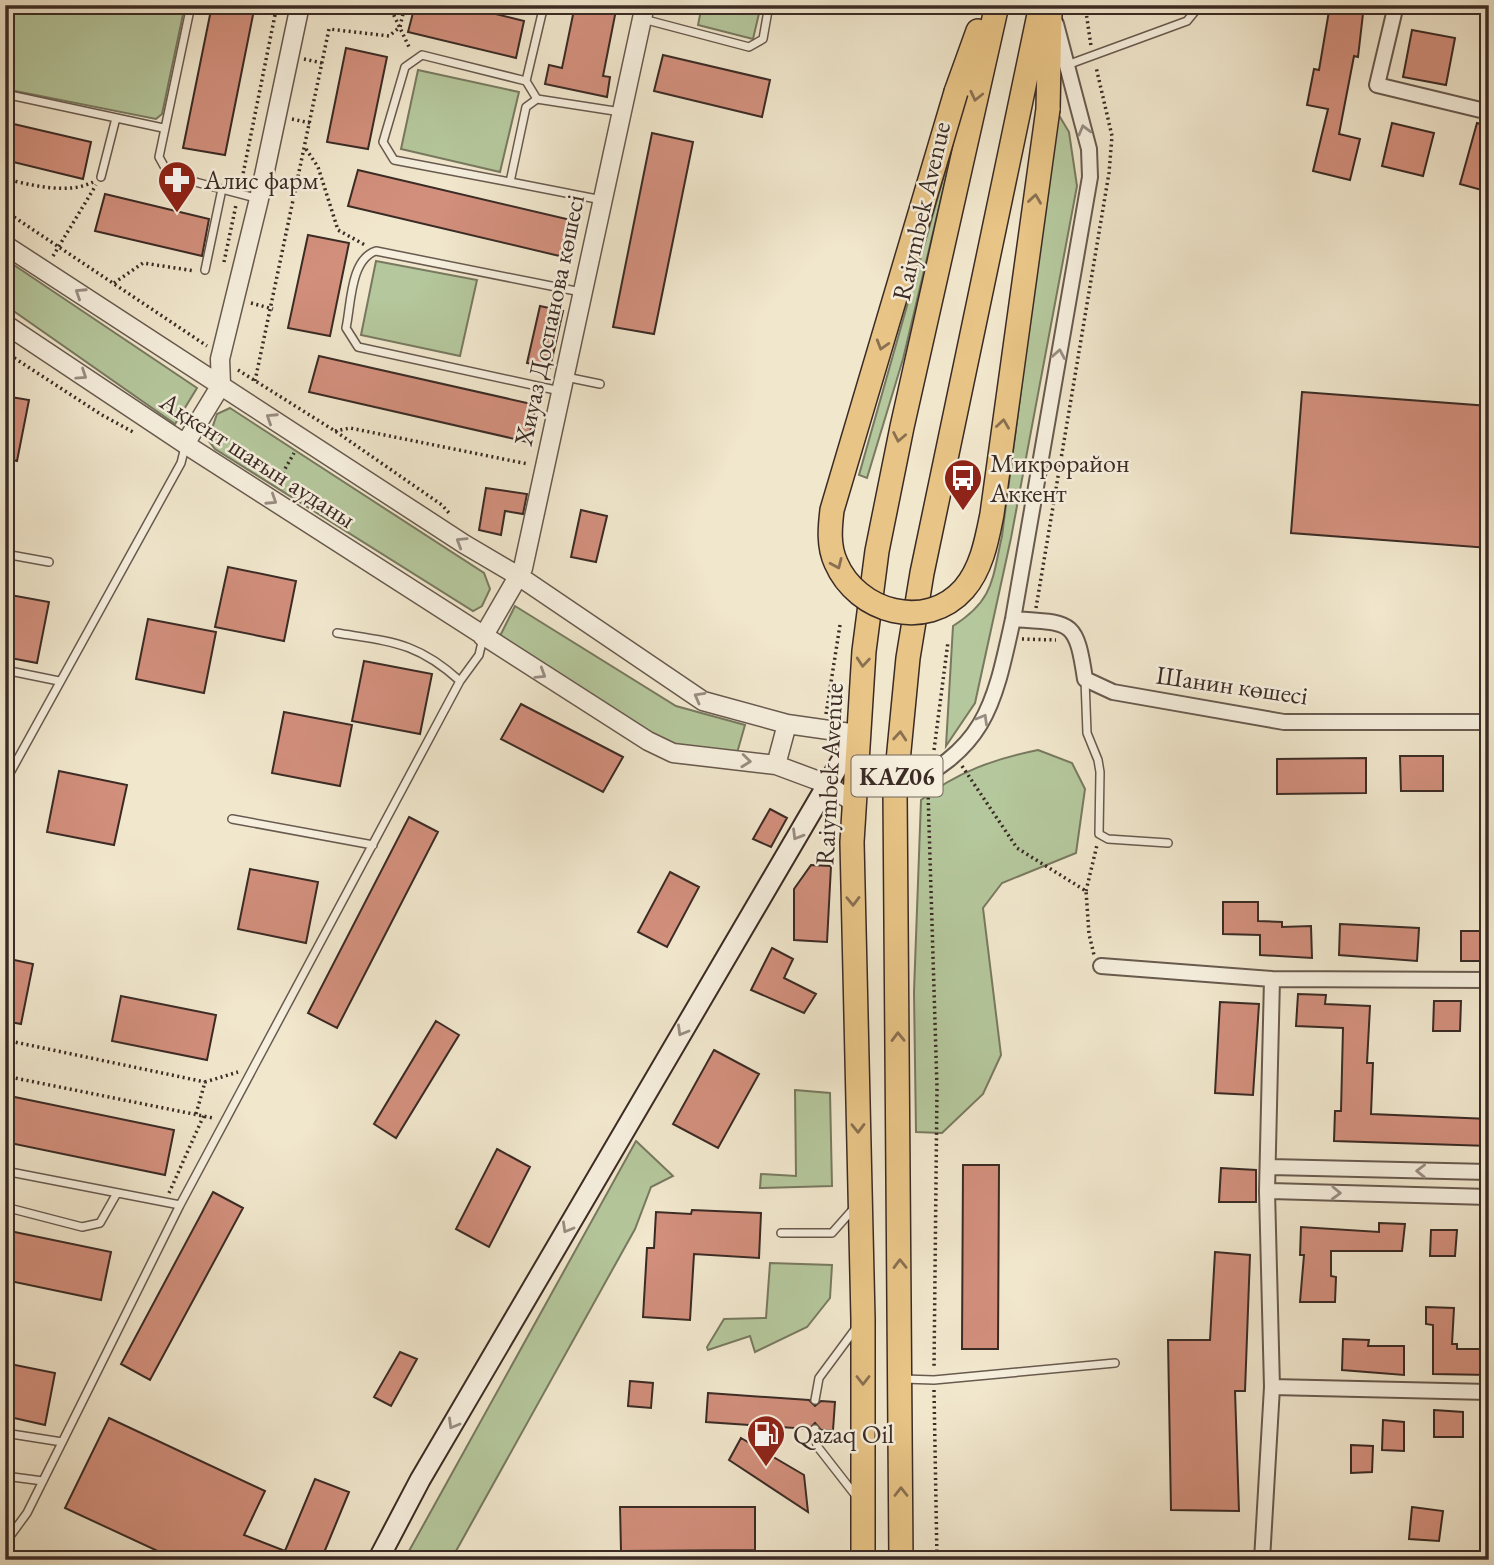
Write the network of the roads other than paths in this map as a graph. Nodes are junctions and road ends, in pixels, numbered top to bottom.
1 (191, 5) edge
2 (300, 5) edge
3 (544, 5) edge
4 (769, 5) edge
5 (988, 5) edge
6 (996, 5) edge
7 (1041, 5) edge
8 (1050, 5) edge
9 (1200, 5) edge
10 (1396, 5) edge
11 (643, 12) edge
12 (1067, 66) junction
13 (526, 81) junction
14 (5, 94) edge
15 (537, 99) junction
16 (622, 112) junction
17 (1489, 112) edge
18 (116, 118) junction
19 (163, 128) junction
20 (101, 177) road end
21 (510, 182) junction
22 (222, 189) junction
23 (259, 200) junction
24 (602, 200) junction
25 (5, 244) edge
26 (206, 272) road end
27 (582, 292) junction
28 (5, 324) edge
29 (562, 384) junction
30 (600, 384) dead end
31 (220, 385) junction
32 (186, 444) junction
33 (5, 554) edge
34 (49, 562) dead end
35 (520, 577) junction
36 (1013, 619) junction
37 (337, 632) dead end
38 (483, 638) junction
39 (5, 670) edge
40 (1085, 679) junction
41 (59, 681) junction
42 (460, 681) junction
43 (1489, 722) edge
44 (787, 724) junction
45 (858, 734) junction
46 (776, 765) junction
47 (5, 782) edge
48 (827, 784) junction
49 (895, 792) junction
50 (854, 803) junction
51 (232, 819) dead end
52 (1168, 843) dead end
53 (373, 845) junction
54 (1101, 966) road end
55 (1272, 979) junction
56 (1489, 980) edge
57 (1268, 1167) junction
58 (5, 1171) edge
59 (1489, 1172) edge
60 (1267, 1191) junction
61 (117, 1193) junction
62 (1489, 1197) edge
63 (860, 1201) junction
64 (180, 1205) junction
65 (5, 1207) edge
66 (781, 1233) dead end
67 (863, 1319) junction
68 (1115, 1363) dead end
69 (901, 1379) junction
70 (1272, 1387) junction
71 (1489, 1392) edge
72 (815, 1400) dead end
73 (815, 1429) dead end
74 (5, 1433) edge
75 (62, 1442) junction
76 (5, 1476) edge
77 (43, 1481) junction
78 (863, 1505) junction
79 (5, 1543) edge
80 (378, 1560) edge
81 (863, 1560) edge
82 (901, 1560) edge
83 (1262, 1560) edge

1 - 19 lane
2 - 23 street
3 - 13 lane
4 - 11 lane
5 -> 8 highway, bridge
6 -> 45 highway, Raiymbek Avenue / KАZ06
49 -> 7 highway, KАZ06
8 - 12 street
9 - 12 lane
10 - 17 street
11 - 16 street, Хиуаз Доспанова көшесі
36 -> 12 street
13 - 15 lane
13 - 21 lane
14 - 18 lane
15 - 16 lane
15 - 21 lane
16 - 24 street, Хиуаз Доспанова көшесі
18 - 19 lane
18 - 20 lane
19 - 22 lane
21 - 24 lane
22 - 23 lane
22 - 26 lane
23 - 31 street
24 - 27 street, Хиуаз Доспанова көшесі
31 -> 25 street
27 - 29 street, Хиуаз Доспанова көшесі
27 - 29 lane
28 -> 32 street, Ақкент шағын ауданы
29 - 30 lane
29 - 35 street, Хиуаз Доспанова көшесі
31 - 32 street
35 -> 31 street
32 -> 38 street, Ақкент шағын ауданы
32 - 41 lane
33 - 34 lane
35 - 38 street, Хиуаз Доспанова көшесі
44 -> 35 street
36 - 40 street
49 -> 36 street
37 - 42 lane
38 - 42 lane
38 -> 46 street, Ақкент шағын ауданы
39 - 41 lane
40 - 43 street, Шанин көшесі
40 - 52 lane
41 - 47 lane
42 - 53 lane
44 - 45 street
44 - 46 street
45 - 48 main road
45 - 50 highway, Raiymbek Avenue / KАZ06
46 - 48 street, Ақкент шағын ауданы
48 - 50 street, Ақкент шағын ауданы
48 -> 80 main road
69 -> 49 highway, KАZ06
50 -> 63 highway, Raiymbek Avenue / KАZ06
51 - 53 lane
53 - 64 lane
54 - 55 street
55 - 56 street
55 - 57 street
59 -> 57 street
57 - 60 street
58 - 61 lane
60 -> 62 street
60 - 70 street
61 - 64 lane
61 - 65 lane
63 - 66 lane
63 - 67 highway, Raiymbek Avenue / KАZ06
64 - 75 lane
67 - 72 lane
67 -> 78 highway, Raiymbek Avenue / KАZ06
68 - 69 lane
82 -> 69 highway, KАZ06
70 - 71 street
70 - 83 street
73 - 78 lane
74 - 75 lane
75 - 77 lane
76 - 77 lane
77 - 79 lane
78 - 81 highway, Raiymbek Avenue / KАZ06

